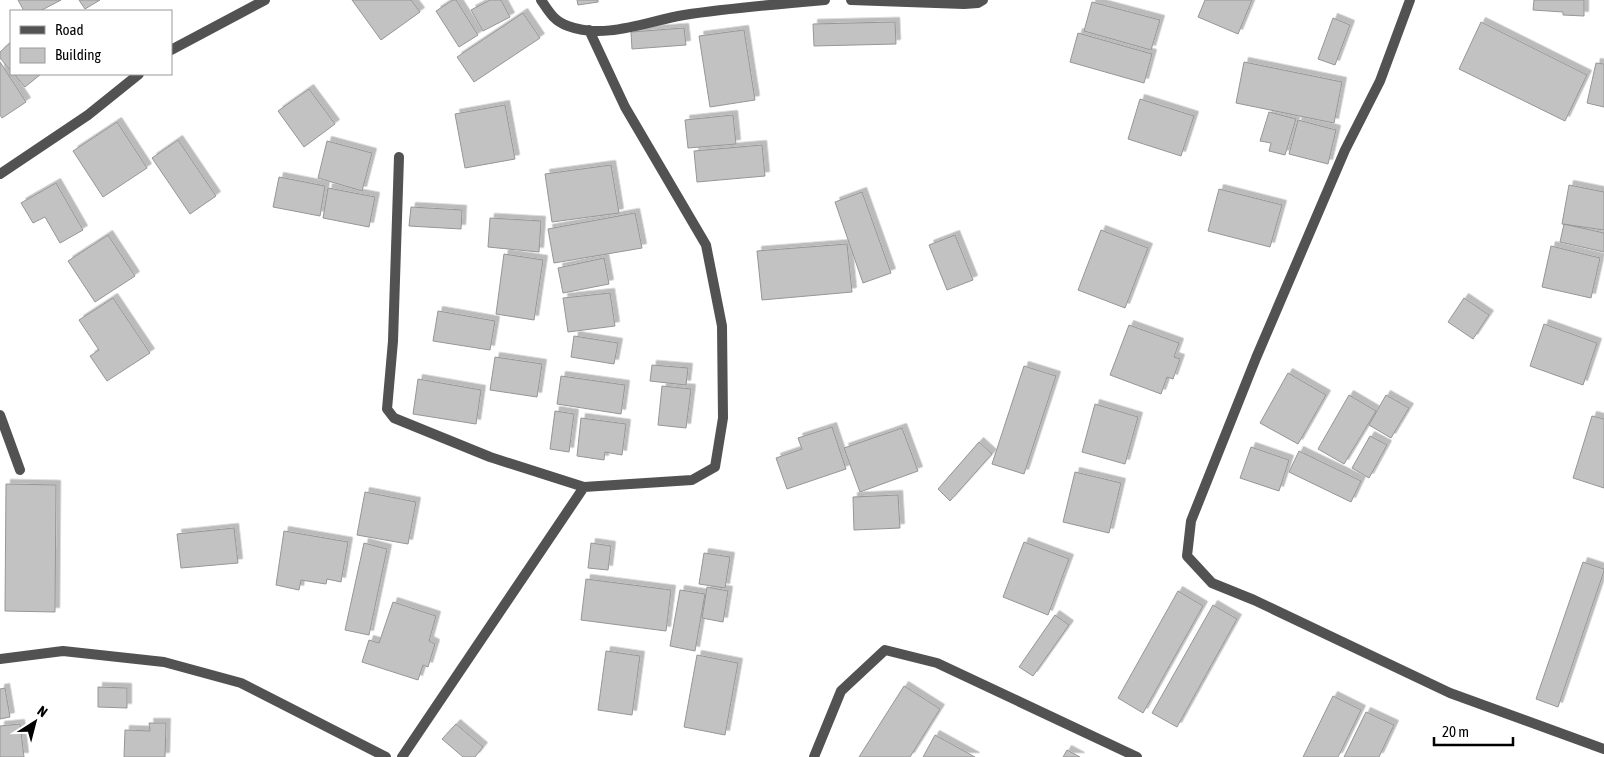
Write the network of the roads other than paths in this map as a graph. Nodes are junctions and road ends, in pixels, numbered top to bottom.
1 (265, 0) edge
2 (541, 0) edge
3 (825, 0) edge
4 (850, 0) edge
5 (983, 0) edge
6 (1410, 0) edge
7 (588, 30) junction
8 (172, 49) edge
9 (138, 75) edge
10 (399, 157) dead end
11 (0, 174) edge
12 (0, 415) edge
13 (20, 470) dead end
14 (584, 487) junction
15 (0, 659) edge
16 (1604, 750) edge
17 (386, 757) edge
18 (402, 757) edge
19 (814, 757) edge
20 (1137, 757) edge

1 - 8 street
2 - 7 street
3 - 7 street
4 - 5 street
6 - 16 street
7 - 14 street
9 - 11 street
10 - 14 street
12 - 13 street
14 - 18 street
15 - 17 street
19 - 20 street

